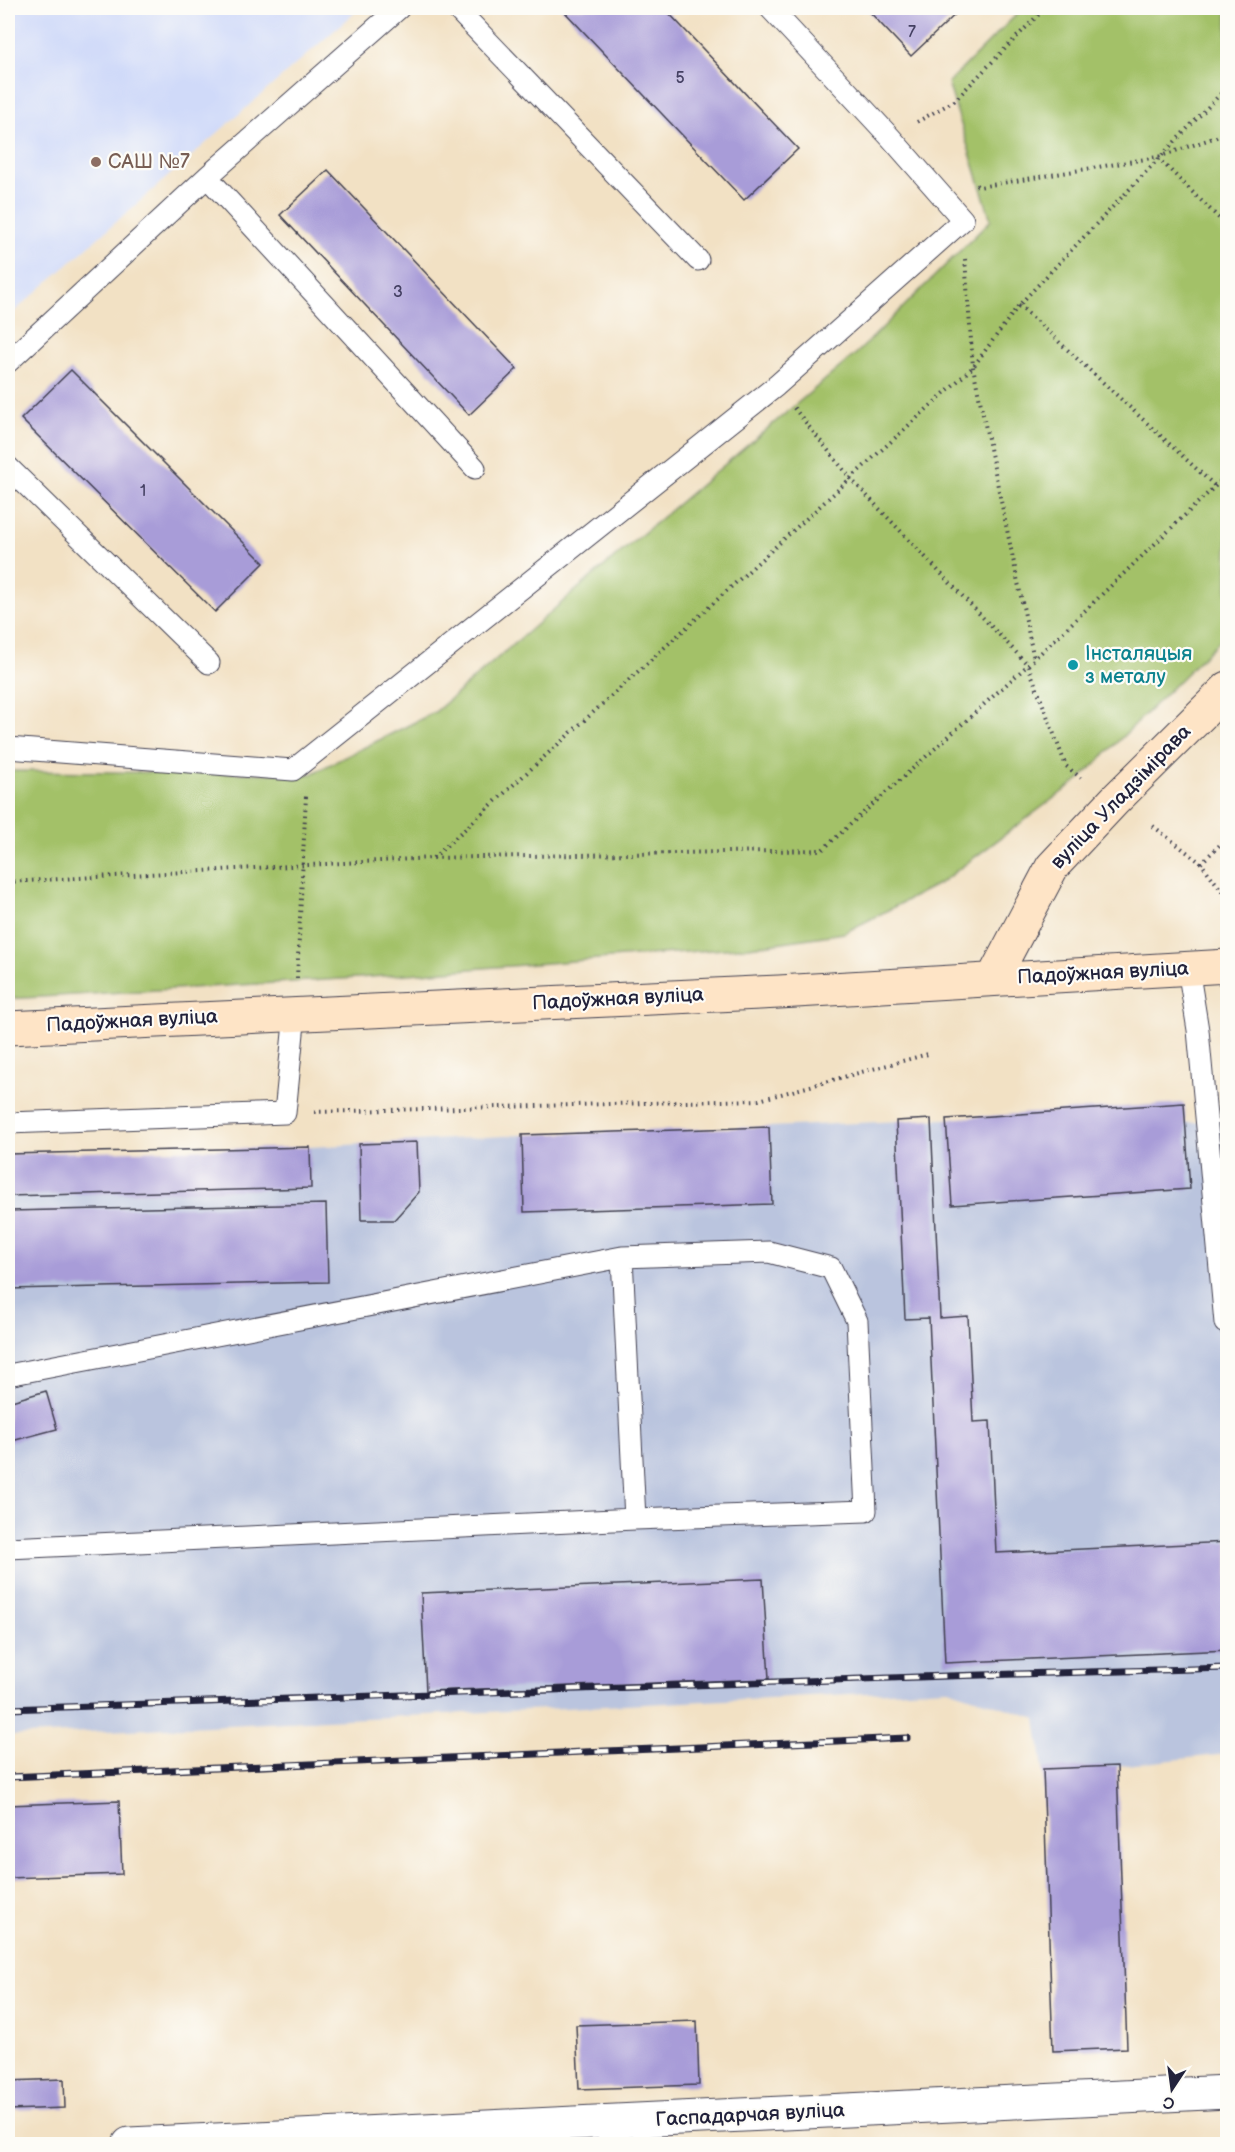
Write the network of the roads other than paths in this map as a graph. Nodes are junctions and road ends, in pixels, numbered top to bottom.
1 (399, 8) edge
2 (456, 8) edge
3 (770, 8) edge
4 (207, 177) junction
5 (698, 260) dead end
6 (8, 362) edge
7 (8, 467) edge
8 (475, 468) dead end
9 (210, 663) dead end
10 (1227, 688) edge
11 (8, 748) edge
12 (1227, 966) edge
13 (1188, 969) junction
14 (993, 979) junction
15 (294, 1013) junction
16 (8, 1028) edge
17 (8, 1123) edge
18 (622, 1257) junction
19 (1225, 1323) dead end
20 (8, 1375) edge
21 (634, 1519) junction
22 (8, 1548) edge
23 (1227, 2092) edge
24 (129, 2145) edge

1 - 4 lane
2 - 5 lane
3 - 11 lane
4 - 6 lane
4 - 8 lane
7 - 9 lane
10 - 14 main road, вуліца Уладзімірава
12 - 13 main road, Падоўжная вуліца
13 - 14 main road, Падоўжная вуліца
13 - 19 lane
14 - 15 main road, Падоўжная вуліца
15 - 16 main road, Падоўжная вуліца
15 - 17 lane
18 - 20 lane
18 - 21 lane
18 - 21 lane
21 - 22 lane
23 - 24 street, Гаспадарчая вуліца

